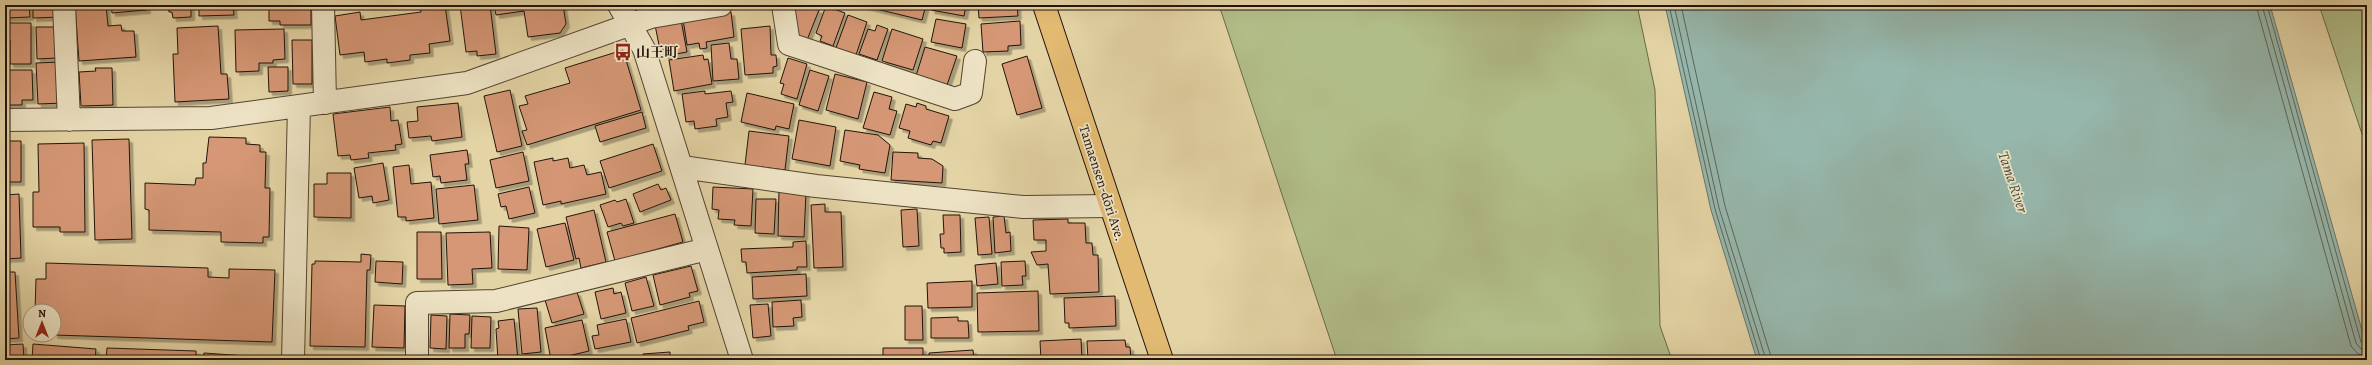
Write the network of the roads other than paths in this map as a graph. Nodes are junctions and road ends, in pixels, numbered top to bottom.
1 (64, 5) edge
2 (323, 5) edge
3 (721, 5) edge
4 (783, 5) edge
5 (1044, 5) edge
6 (624, 14) edge
7 (975, 61) dead end
8 (325, 103) junction
9 (299, 106) junction
10 (5, 120) edge
11 (69, 120) junction
12 (682, 167) junction
13 (1110, 206) junction
14 (707, 249) junction
15 (293, 360) edge
16 (417, 360) edge
17 (742, 360) edge
18 (1162, 360) edge

1 - 11 street
2 - 8 street
3 - 6 street
4 - 7 street
5 - 13 main road, Tamaensen-dōri Ave.
6 - 8 street
6 - 12 street
8 - 9 street
9 - 11 street
9 - 15 street
10 - 11 street
12 - 13 street
12 - 14 street
13 - 18 main road, Tamaensen-dōri Ave.
14 - 16 street
14 - 17 street

